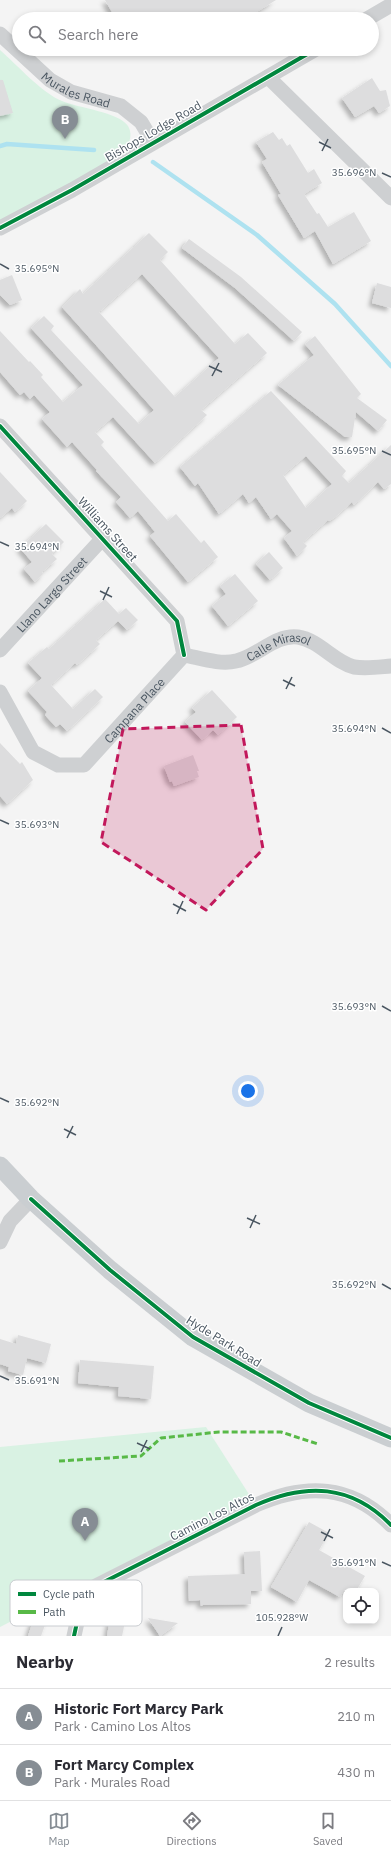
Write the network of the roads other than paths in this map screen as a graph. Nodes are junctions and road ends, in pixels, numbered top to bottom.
1 (391, 5) edge
2 (378, 12) edge
3 (0, 34) edge
4 (12, 45) edge
5 (24, 56) edge
6 (304, 56) edge
7 (268, 77) junction
8 (153, 142) junction
9 (391, 198) edge
10 (0, 228) edge
11 (0, 426) edge
12 (103, 538) junction
13 (0, 650) edge
14 (184, 654) junction
15 (391, 666) edge
16 (0, 692) edge
17 (0, 1166) edge
18 (31, 1199) junction
19 (0, 1242) edge
20 (391, 1438) edge
21 (391, 1525) edge
22 (108, 1580) edge
23 (76, 1626) edge
24 (74, 1636) edge

1 - 2 street
3 - 4 street, Murales Road
5 - 8 street, Murales Road
6 - 7 street, Bishops Lodge Road
7 - 8 street, Bishops Lodge Road
7 - 9 street
8 - 10 street, Bishops Lodge Road
11 - 12 street, Williams Street
12 - 13 street, Llano Largo Street
12 - 14 street, Williams Street
14 - 15 street, Calle Mirasol
14 - 16 street, Campana Place
17 - 18 main road, Hyde Park Road
18 - 19 street
18 - 20 main road, Hyde Park Road
21 - 22 street, Camino Los Altos
23 - 24 street, Camino Los Altos

